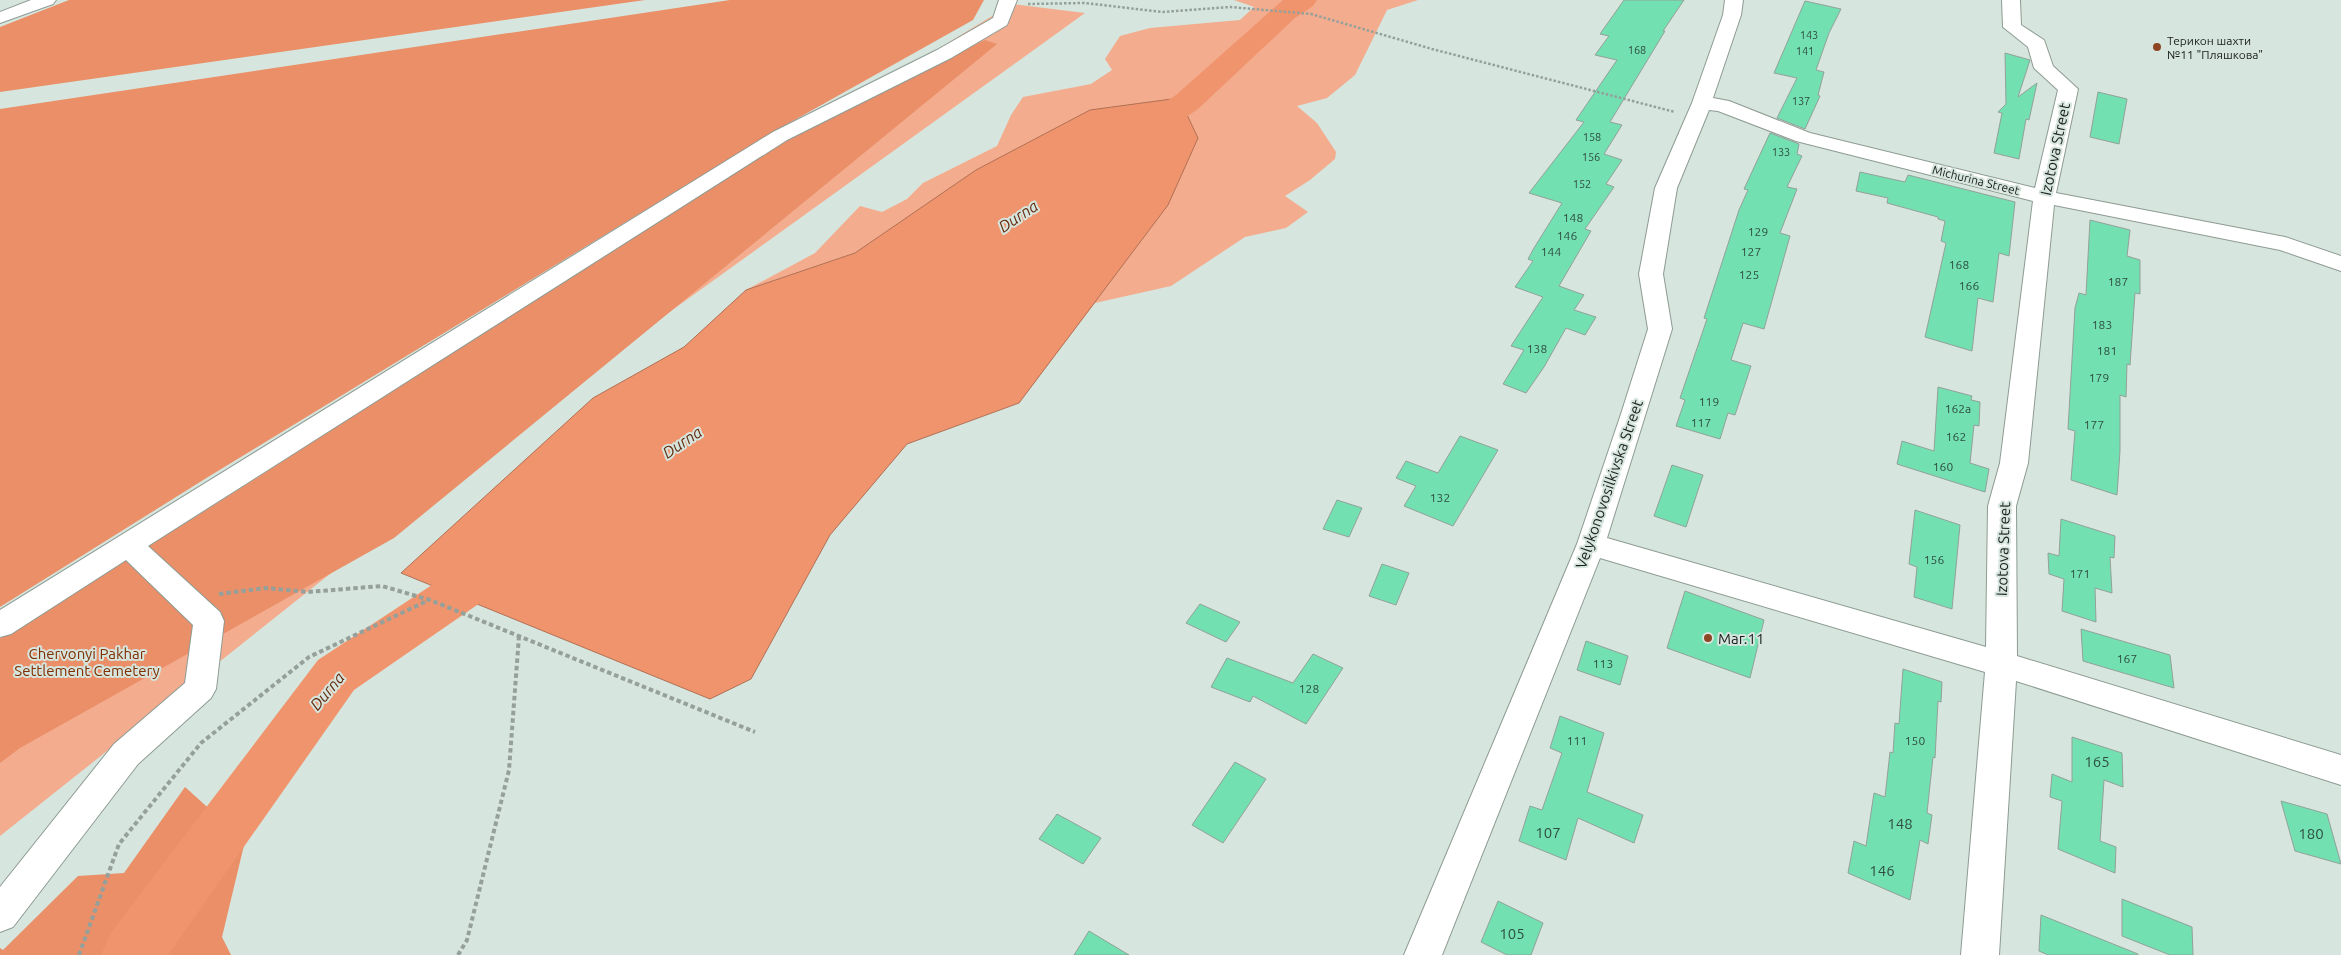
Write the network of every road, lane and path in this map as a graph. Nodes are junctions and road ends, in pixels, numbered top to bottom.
1 (47, 0) edge
2 (1734, 0) edge
3 (2011, 0) edge
4 (1007, 1) edge
5 (0, 18) edge
6 (1699, 110) junction
7 (2044, 196) junction
8 (2341, 264) edge
9 (128, 544) junction
10 (1591, 544) junction
11 (214, 594) dead end
12 (430, 600) junction
13 (0, 625) edge
14 (519, 636) junction
15 (2001, 664) junction
16 (755, 732) dead end
17 (2341, 770) edge
18 (0, 915) edge
19 (79, 955) edge
20 (458, 955) edge
21 (1423, 955) edge
22 (1980, 955) edge

1 - 5 street
2 - 6 street, Velykonovosilkivska Street
3 - 7 street, Izotova Street
4 - 6 path
4 - 9 street
6 - 7 street, Michurina Street
6 - 10 street, Velykonovosilkivska Street
7 - 8 street, Michurina Street
7 - 15 street, Izotova Street
9 - 13 street
9 - 18 street
10 - 15 street
10 - 21 street, Velykonovosilkivska Street
11 - 12 path
12 - 14 path
12 - 19 path
14 - 16 path
14 - 20 path
15 - 17 street
15 - 22 street, Izotova Street

